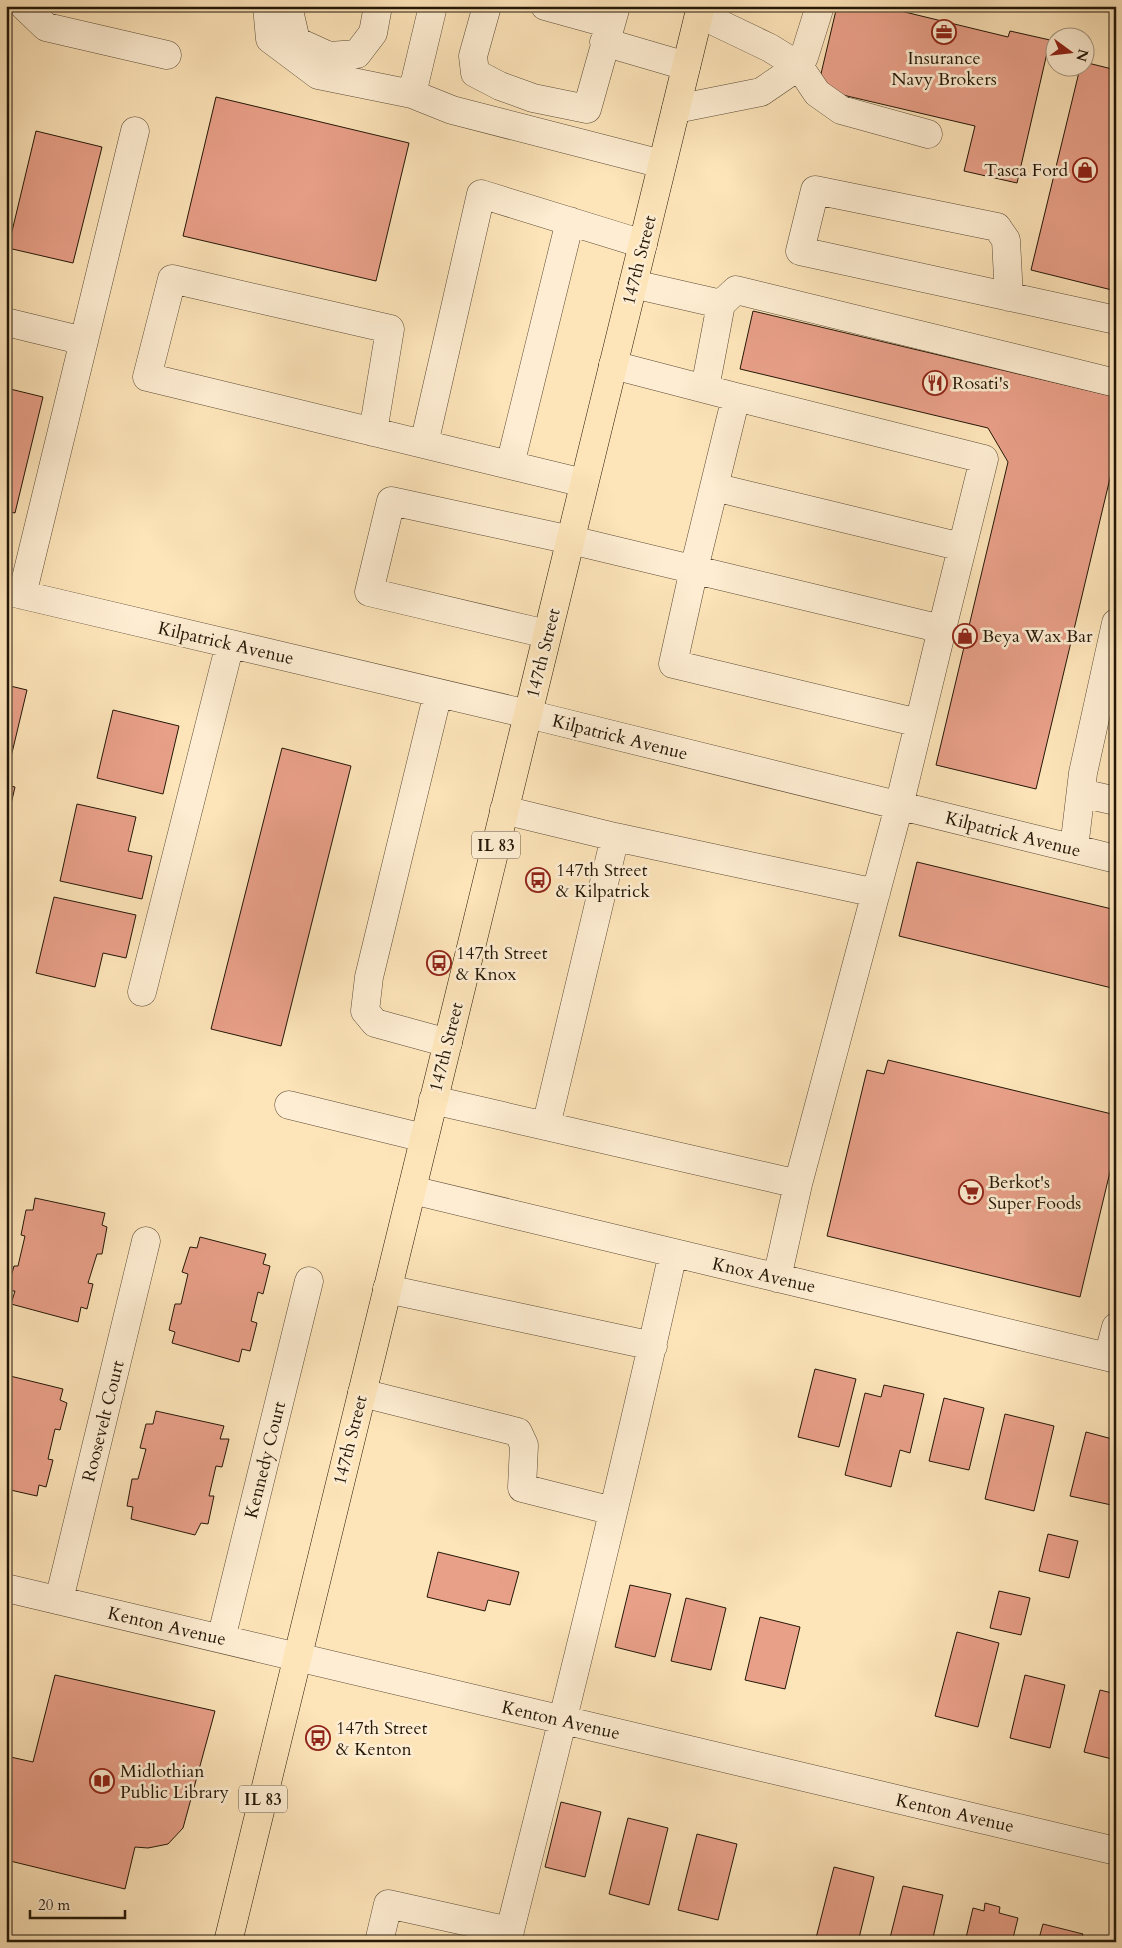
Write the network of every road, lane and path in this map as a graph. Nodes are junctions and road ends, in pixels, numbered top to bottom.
1 (24, 6) edge
2 (267, 6) edge
3 (288, 6) edge
4 (378, 6) edge
5 (433, 6) edge
6 (487, 6) edge
7 (545, 6) edge
8 (820, 6) edge
9 (700, 10) edge
10 (610, 24) edge
11 (167, 55) dead end
12 (686, 66) junction
13 (799, 66) junction
14 (412, 94) junction
15 (676, 109) junction
16 (135, 131) dead end
17 (928, 134) dead end
18 (662, 164) junction
19 (570, 221) junction
20 (643, 244) junction
21 (633, 284) junction
22 (1009, 297) junction
23 (721, 304) junction
24 (1116, 320) edge
25 (6, 322) edge
26 (84, 341) junction
27 (613, 365) junction
28 (1116, 383) edge
29 (705, 388) junction
30 (736, 397) junction
31 (373, 432) junction
32 (424, 444) junction
33 (510, 465) junction
34 (584, 483) junction
35 (714, 487) junction
36 (570, 540) junction
37 (962, 546) junction
38 (694, 569) junction
39 (14, 593) edge
40 (1116, 624) edge
41 (942, 629) junction
42 (547, 634) junction
43 (230, 644) junction
44 (438, 693) junction
45 (528, 714) junction
46 (919, 722) junction
47 (1080, 794) junction
48 (1116, 801) edge
49 (899, 806) junction
50 (504, 810) junction
51 (615, 838) junction
52 (1074, 848) junction
53 (1116, 859) edge
54 (876, 893) junction
55 (142, 992) dead end
56 (448, 1043) junction
57 (433, 1100) junction
58 (289, 1106) dead end
59 (546, 1126) junction
60 (424, 1138) junction
61 (798, 1184) junction
62 (412, 1190) junction
63 (146, 1241) dead end
64 (673, 1253) junction
65 (777, 1278) junction
66 (309, 1281) dead end
67 (387, 1288) junction
68 (1116, 1327) edge
69 (653, 1346) junction
70 (1112, 1358) edge
71 (362, 1393) junction
72 (613, 1511) junction
73 (6, 1588) edge
74 (59, 1600) junction
75 (221, 1639) junction
76 (297, 1657) junction
77 (563, 1720) junction
78 (1116, 1851) edge
79 (509, 1936) edge
80 (228, 1942) edge
81 (379, 1942) edge

1 - 11 street
2 - 14 street
3 - 4 street
5 - 14 street
6 - 10 street
7 - 10 street
8 - 13 street
9 - 12 main road, 147th Street / IL 83
9 - 13 street
10 - 12 street
12 - 15 main road, 147th Street / IL 83
13 - 15 street
13 - 17 street
14 - 18 street
15 - 18 main road, 147th Street / IL 83
16 - 26 street
18 - 20 main road, 147th Street / IL 83
19 - 20 street
19 - 32 street
19 - 33 street
20 - 21 main road, 147th Street / IL 83
21 - 23 street
21 - 27 main road, 147th Street / IL 83
22 - 22 street
22 - 24 street
23 - 28 street
23 - 29 street
25 - 26 street
26 - 39 street
27 - 29 street
27 - 34 main road, 147th Street / IL 83
29 - 30 street
30 - 35 street
30 - 37 street
31 - 31 street
31 - 32 street
32 - 33 street
33 - 34 street
34 - 36 main road, 147th Street / IL 83
35 - 37 street
35 - 38 street
36 - 38 street
36 - 42 main road, 147th Street / IL 83
36 - 42 street
37 - 41 street
38 - 41 street
38 - 46 street
39 - 43 street, Kilpatrick Avenue
40 - 47 street
41 - 46 street
42 - 45 main road, 147th Street / IL 83
43 - 44 street, Kilpatrick Avenue
43 - 55 street
44 - 45 street, Kilpatrick Avenue
44 - 56 street
45 - 49 street, Kilpatrick Avenue
45 - 50 main road, 147th Street / IL 83
46 - 49 street
47 - 48 street
47 - 52 street
49 - 52 street, Kilpatrick Avenue
49 - 54 street
50 - 51 street
50 - 56 main road, 147th Street / IL 83
51 - 54 street
51 - 59 street
52 - 53 street, Kilpatrick Avenue
54 - 61 street
56 - 57 main road, 147th Street / IL 83
57 - 59 street
57 - 60 main road, 147th Street / IL 83
58 - 60 street
59 - 61 street
60 - 62 main road, 147th Street / IL 83
61 - 65 street
62 - 64 street, Knox Avenue
62 - 67 main road, 147th Street / IL 83
63 - 74 street, Roosevelt Court
64 - 65 street, Knox Avenue
64 - 69 street
65 - 70 street, Knox Avenue
66 - 75 street, Kennedy Court
67 - 69 street
67 - 71 main road, 147th Street / IL 83
68 - 70 street
69 - 72 street
71 - 72 street
71 - 76 main road, 147th Street / IL 83
72 - 77 street
73 - 74 street, Kenton Avenue
74 - 75 street, Kenton Avenue
75 - 76 street, Kenton Avenue
76 - 77 street, Kenton Avenue
76 - 80 main road, 147th Street / IL 83
77 - 78 street, Kenton Avenue
77 - 79 street
79 - 81 street

